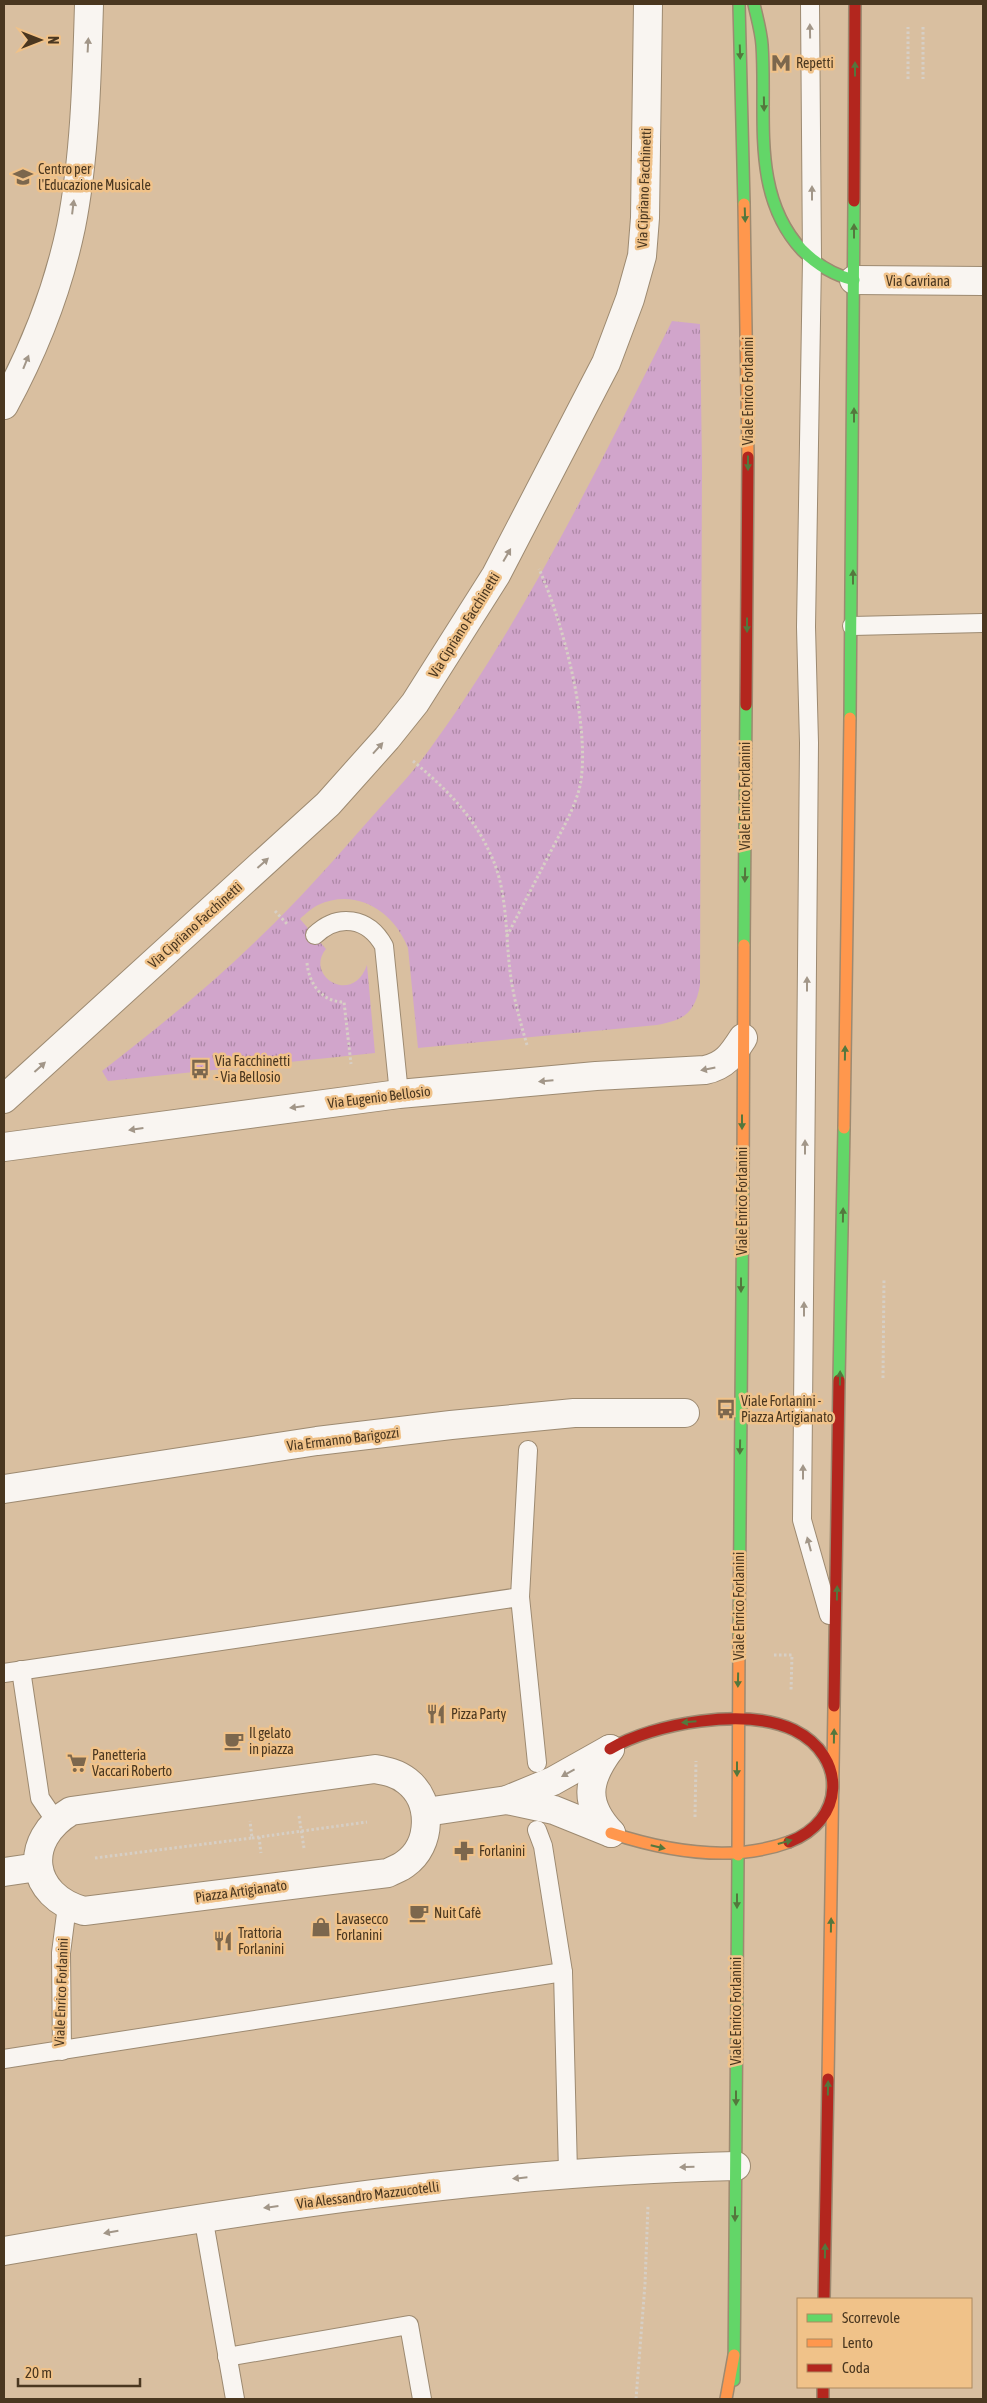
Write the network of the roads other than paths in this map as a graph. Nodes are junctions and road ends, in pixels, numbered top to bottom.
1 (89, 4) edge
2 (648, 4) edge
3 (739, 4) edge
4 (754, 4) edge
5 (810, 4) edge
6 (855, 4) edge
7 (812, 260) junction
8 (854, 280) junction
9 (983, 281) edge
10 (4, 405) edge
11 (983, 623) edge
12 (852, 626) junction
13 (315, 935) dead end
14 (743, 1038) junction
15 (399, 1094) junction
16 (4, 1099) edge
17 (4, 1146) edge
18 (685, 1412) dead end
19 (528, 1450) dead end
20 (4, 1490) edge
21 (520, 1597) junction
22 (836, 1641) junction
23 (22, 1670) junction
24 (4, 1673) edge
25 (738, 1720) junction
26 (610, 1749) junction
27 (537, 1763) dead end
28 (833, 1785) junction
29 (507, 1800) junction
30 (426, 1812) junction
31 (55, 1820) junction
32 (537, 1830) dead end
33 (611, 1833) junction
34 (737, 1852) junction
35 (38, 1867) junction
36 (4, 1872) edge
37 (67, 1906) junction
38 (563, 1972) junction
39 (62, 2051) junction
40 (4, 2059) edge
41 (736, 2166) junction
42 (568, 2172) junction
43 (202, 2216) junction
44 (4, 2250) edge
45 (824, 2298) edge
46 (734, 2356) junction
47 (227, 2357) junction
48 (234, 2399) edge
49 (422, 2399) edge
50 (727, 2399) edge
51 (734, 2399) edge

10 -> 1 street
16 -> 2 street, Via Cipriano Facchinetti
3 -> 14 main road, Viale Enrico Forlanini
4 -> 7 main road
7 -> 5 lane
8 -> 6 main road
7 - 8 main road
22 -> 7 lane
8 - 9 street, Via Cavriana
12 -> 8 main road
11 - 12 lane
22 -> 12 main road
13 - 15 lane
14 -> 15 street, Via Eugenio Bellosio
14 -> 25 main road, Viale Enrico Forlanini
15 -> 17 street, Via Eugenio Bellosio
18 - 20 street, Via Ermanno Barigozzi
19 - 21 lane
21 - 23 lane
21 - 27 lane
28 -> 22 main road
23 - 24 lane
23 - 31 lane
25 -> 26 main road
25 - 28 main road
25 -> 34 main road, Viale Enrico Forlanini
26 -> 29 street
26 - 33 street
34 -> 28 main road
45 -> 28 main road
29 - 30 street
29 - 33 street
30 - 31 street
30 - 37 street, Piazza Artigianato
31 - 35 street, Piazza Artigianato
32 - 38 lane
33 -> 34 main road
34 -> 41 main road, Viale Enrico Forlanini
35 - 36 street
35 - 37 street, Piazza Artigianato
37 - 39 lane, Viale Enrico Forlanini
38 - 39 lane
38 - 42 lane
39 - 40 lane, Viale Enrico Forlanini
41 -> 42 street, Via Alessandro Mazzucotelli
41 -> 46 main road, Viale Enrico Forlanini
42 -> 43 street, Via Alessandro Mazzucotelli
43 -> 44 street, Via Alessandro Mazzucotelli
43 - 47 lane
46 - 50 main road
46 - 51 main road, Viale Enrico Forlanini
47 - 48 lane
47 - 49 lane

